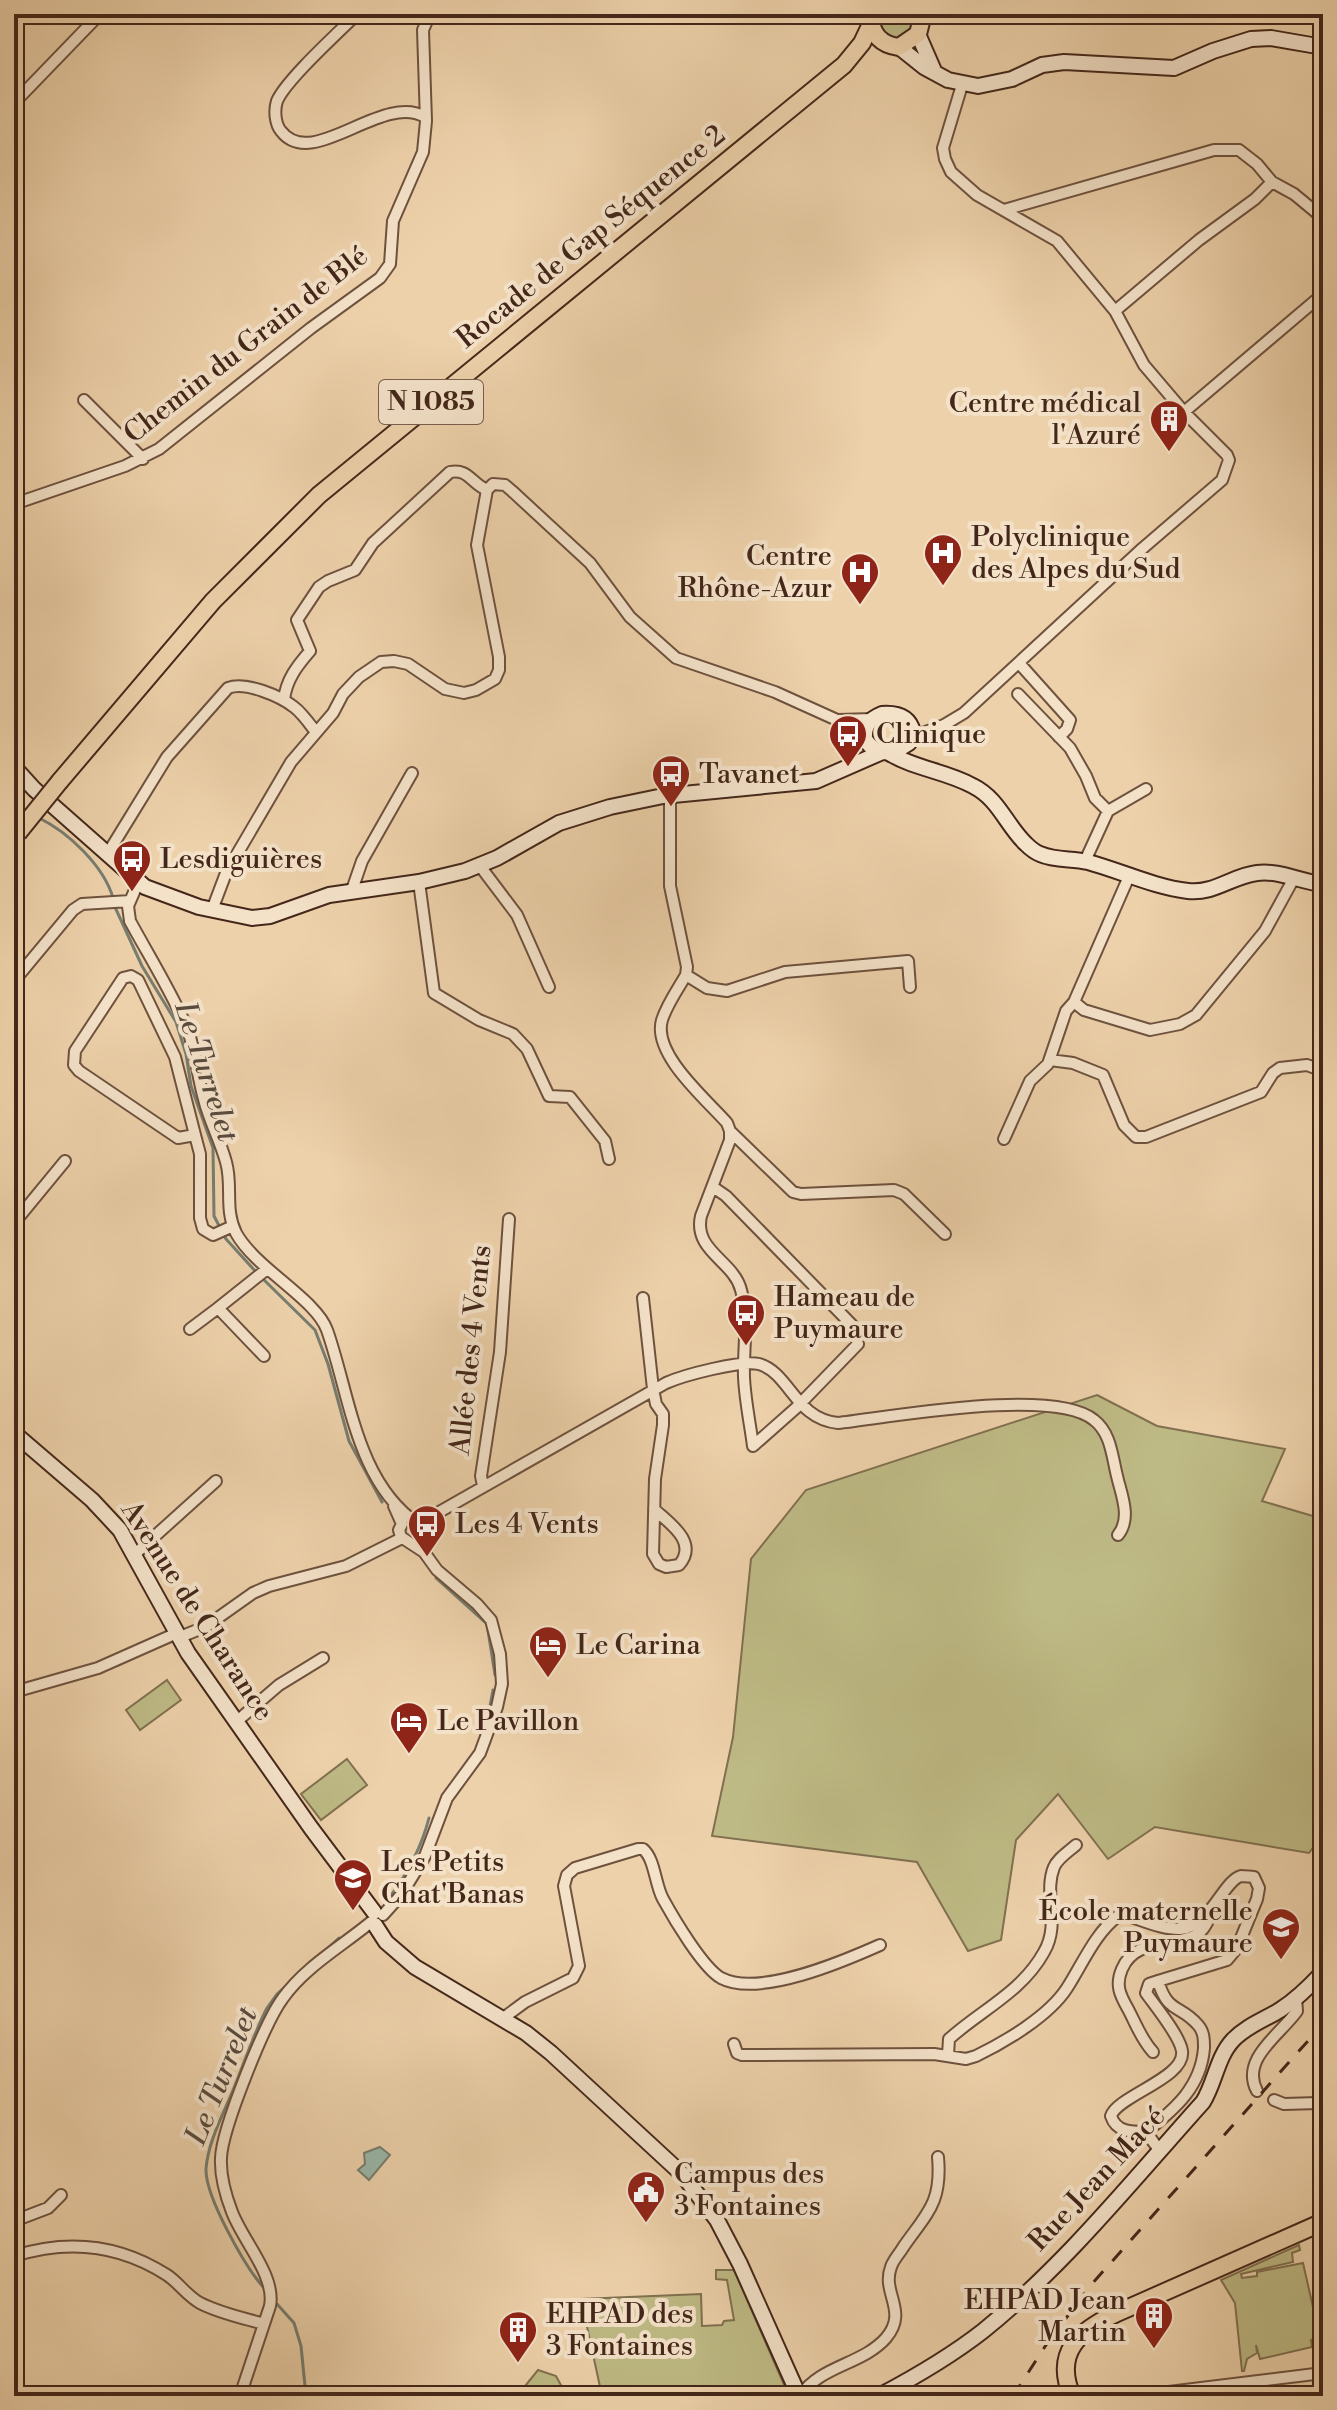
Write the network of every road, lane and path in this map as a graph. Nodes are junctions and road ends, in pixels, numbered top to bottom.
1 (100, 14) edge
2 (357, 14) edge
3 (430, 14) edge
4 (923, 14) edge
5 (871, 19) edge
6 (918, 34) junction
7 (894, 46) junction
8 (1323, 47) edge
9 (844, 65) junction
10 (935, 74) junction
11 (962, 85) junction
12 (14, 103) edge
13 (425, 117) junction
14 (1272, 182) junction
15 (1004, 210) junction
16 (1323, 218) edge
17 (1323, 294) edge
18 (1115, 311) junction
19 (84, 400) dead end
20 (1184, 412) junction
21 (143, 459) junction
22 (487, 490) junction
23 (14, 504) edge
24 (1019, 663) junction
25 (1018, 694) dead end
26 (284, 700) junction
27 (872, 719) junction
28 (837, 720) junction
29 (908, 720) junction
30 (944, 725) junction
31 (315, 731) junction
32 (1059, 737) junction
33 (866, 740) junction
34 (910, 740) junction
35 (884, 753) junction
36 (14, 767) edge
37 (920, 767) junction
38 (848, 768) junction
39 (412, 773) dead end
40 (1146, 789) dead end
41 (670, 796) junction
42 (1108, 811) junction
43 (16, 835) edge
44 (108, 853) junction
45 (1085, 861) junction
46 (480, 866) junction
47 (1130, 874) junction
48 (1294, 878) junction
49 (419, 882) junction
50 (138, 883) junction
51 (1323, 884) edge
52 (352, 890) junction
53 (130, 901) junction
54 (212, 910) junction
55 (686, 975) junction
56 (14, 981) edge
57 (549, 987) dead end
58 (910, 987) dead end
59 (1074, 1002) junction
60 (1050, 1060) junction
61 (1323, 1071) edge
62 (730, 1131) junction
63 (195, 1135) junction
64 (1004, 1139) dead end
65 (609, 1159) dead end
66 (65, 1161) dead end
67 (713, 1187) junction
68 (509, 1219) dead end
69 (14, 1223) edge
70 (231, 1227) junction
71 (945, 1234) dead end
72 (262, 1274) junction
73 (643, 1298) dead end
74 (218, 1308) junction
75 (190, 1329) dead end
76 (264, 1356) dead end
77 (746, 1364) junction
78 (653, 1389) junction
79 (800, 1403) junction
80 (14, 1433) edge
81 (216, 1481) dead end
82 (483, 1486) junction
83 (654, 1509) junction
84 (410, 1530) junction
85 (1118, 1535) dead end
86 (135, 1554) junction
87 (178, 1635) junction
88 (323, 1658) dead end
89 (14, 1692) edge
90 (236, 1722) junction
91 (1076, 1845) dead end
92 (1217, 1904) junction
93 (377, 1919) junction
94 (880, 1945) dead end
95 (1323, 1972) edge
96 (1158, 1981) junction
97 (1296, 1998) junction
98 (502, 2019) junction
99 (734, 2044) dead end
100 (1153, 2052) dead end
101 (948, 2055) junction
102 (1257, 2091) dead end
103 (1274, 2100) dead end
104 (1323, 2107) edge
105 (1167, 2116) junction
106 (1179, 2130) junction
107 (1146, 2132) junction
108 (1160, 2151) junction
109 (938, 2157) dead end
110 (61, 2195) dead end
111 (14, 2221) edge
112 (1323, 2222) edge
113 (14, 2256) edge
114 (264, 2324) junction
115 (1323, 2373) edge
116 (240, 2396) edge
117 (799, 2396) edge
118 (879, 2396) edge
119 (1072, 2396) edge
120 (1136, 2396) edge

1 - 12 street
2 - 13 street
3 - 13 street, Chemin du Grain de Blé
4 - 6 main road
5 - 7 main road
5 - 9 main road, Rocade de Gap Séquence 2 / N 1085
6 - 7 main road, Rocade de Gap Séquence 2
6 - 10 street
7 - 9 main road, Rocade de Gap Séquence 2 / N 1085
7 - 10 street
8 - 11 street
9 - 43 main road, Rocade de Gap Séquence 2 / N 1085, bridge
10 - 11 street
11 - 15 street
13 - 21 street, Chemin du Grain de Blé
14 - 15 street
14 - 16 street
14 - 18 street
15 - 18 street
17 - 20 street
18 - 20 street
19 - 21 street
20 - 24 street
21 - 23 street, Chemin du Grain de Blé
22 - 26 street
22 - 28 street
22 - 31 street
24 - 30 street
24 - 32 street
25 - 32 street
26 - 31 street
26 - 44 street
27 - 28 street
27 - 29 street
27 - 33 street
28 - 33 street
29 - 30 street
29 - 34 street
30 - 34 street
31 - 54 street
32 - 42 street
33 - 35 street
33 - 38 street
34 - 35 street
34 - 37 street
35 - 37 street
35 - 38 street
36 - 44 street
37 - 45 street
38 - 41 street
39 - 52 street
40 - 42 street
41 - 46 street
41 - 55 street
42 - 45 street
44 - 50 street
45 - 47 street
46 - 49 street
46 - 57 street
47 - 48 street
47 - 59 street
48 - 51 street
48 - 59 street
49 - 52 street
49 - 65 street
50 - 53 street
50 - 54 street
52 - 54 street
53 - 56 street
53 - 70 street
55 - 58 street
55 - 62 street
59 - 60 street
60 - 61 street
60 - 64 street
62 - 67 street
62 - 71 street
63 - 63 street
63 - 70 street
66 - 69 street
67 - 77 street
67 - 79 street
68 - 82 street, Allée des 4 Vents
70 - 72 street
72 - 74 street
72 - 84 street
73 - 78 street
74 - 75 street
74 - 76 street
77 - 78 street
77 - 79 street
77 - 79 street
78 - 82 street
78 - 83 street
79 - 85 street
80 - 86 street, Avenue de Charance
81 - 86 street
82 - 84 street
83 - 83 street
84 - 87 street
84 - 93 street
86 - 87 street, Avenue de Charance
87 - 89 street
87 - 90 street, Avenue de Charance
88 - 90 street
90 - 93 street, Avenue de Charance
91 - 101 street
92 - 96 street
92 - 100 street
92 - 101 street
93 - 98 street, Avenue de Charance
93 - 114 street
94 - 98 street
95 - 97 street, Rue Jean Macé
96 - 105 street
96 - 107 street
97 - 102 street
97 - 106 street, Rue Jean Macé
98 - 117 street, Avenue de Charance
99 - 101 street
103 - 104 street
105 - 106 street
105 - 107 street
106 - 108 street, Rue Jean Macé
107 - 108 street
108 - 118 street, Rue Jean Macé
109 - 117 street
110 - 111 street
112 - 119 main road
113 - 114 street
114 - 116 street
115 - 120 street

